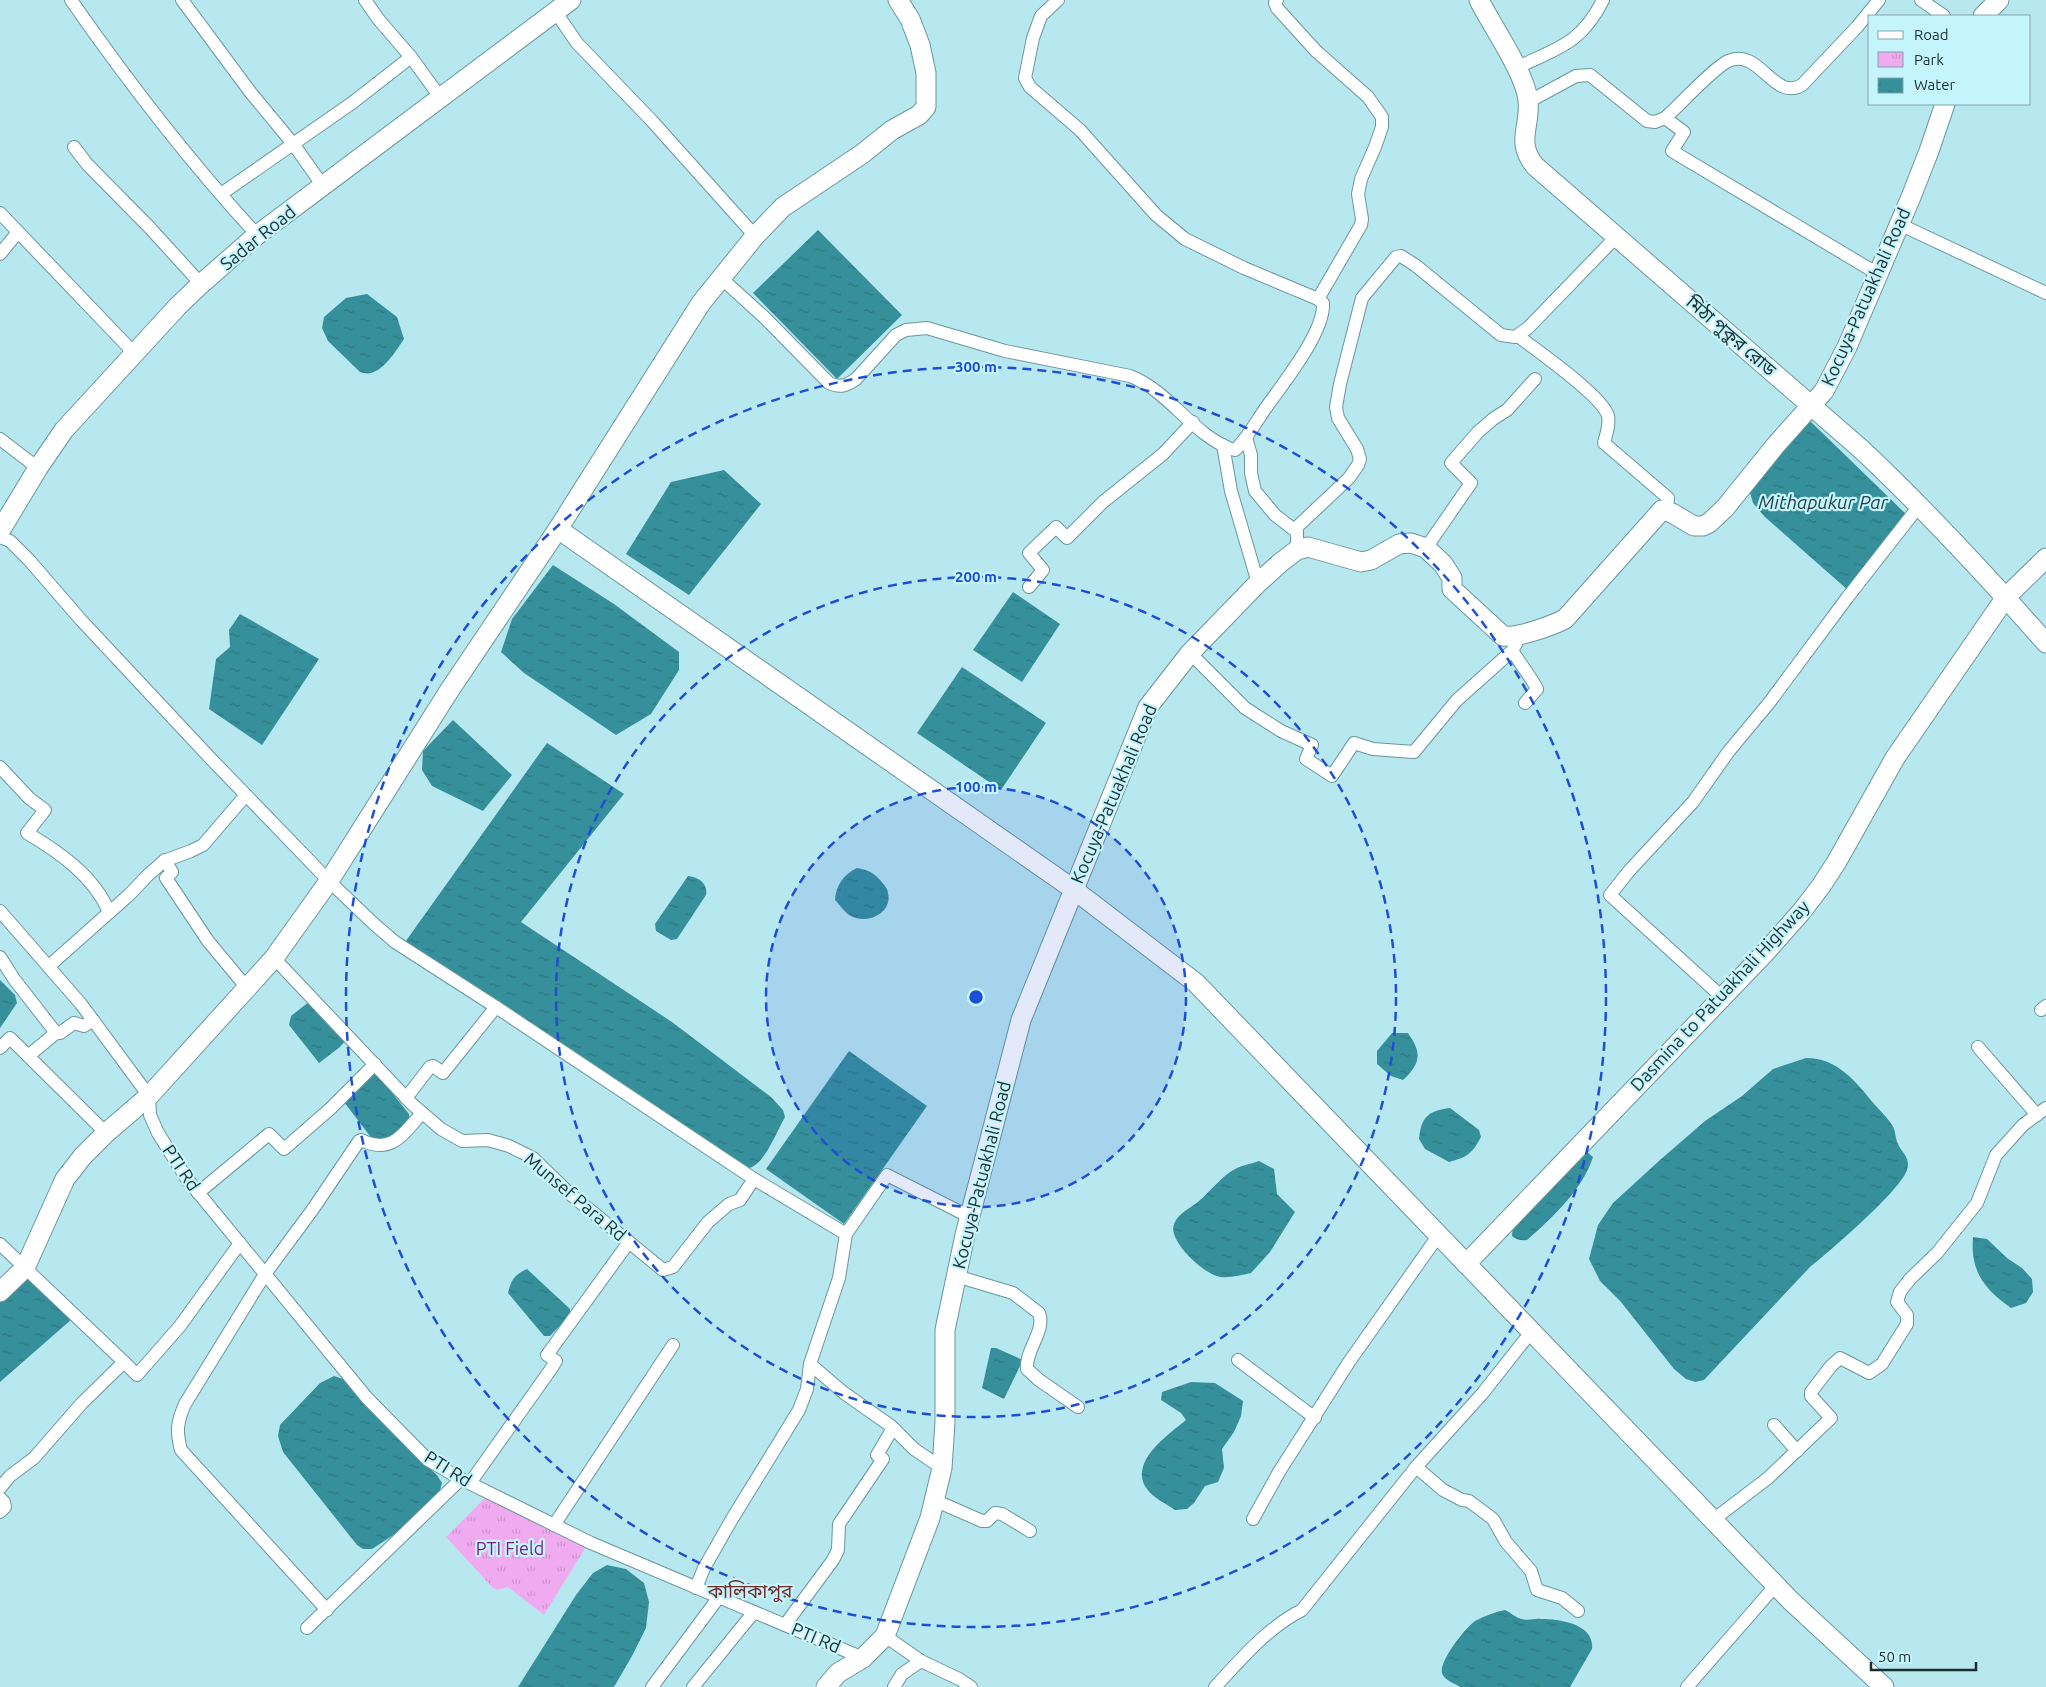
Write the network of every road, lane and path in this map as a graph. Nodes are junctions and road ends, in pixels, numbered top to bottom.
1 (71, 0) edge
2 (182, 0) edge
3 (365, 0) edge
4 (571, 0) edge
5 (898, 0) edge
6 (1058, 0) edge
7 (1277, 0) edge
8 (1479, 0) edge
9 (1604, 0) edge
10 (1879, 0) edge
11 (1921, 0) edge
12 (1999, 0) edge
13 (555, 11) junction
14 (1943, 15) edge
15 (1984, 15) edge
16 (411, 57) junction
17 (1516, 68) junction
18 (440, 98) junction
19 (1528, 102) junction
20 (1945, 105) edge
21 (1665, 118) junction
22 (294, 145) junction
23 (74, 147) dead end
24 (323, 186) junction
25 (221, 194) junction
26 (0, 213) edge
27 (1899, 224) junction
28 (18, 232) junction
29 (257, 236) junction
30 (755, 236) junction
31 (1616, 237) junction
32 (0, 254) edge
33 (1878, 274) junction
34 (721, 278) junction
35 (201, 284) junction
36 (2046, 293) edge
37 (1318, 299) junction
38 (1518, 336) junction
39 (134, 353) junction
40 (1535, 379) dead end
41 (1811, 405) junction
42 (1193, 422) junction
43 (1246, 438) junction
44 (0, 439) edge
45 (1223, 445) junction
46 (38, 468) junction
47 (1919, 506) junction
48 (1667, 510) junction
49 (558, 529) junction
50 (0, 531) edge
51 (0, 537) edge
52 (1297, 541) junction
53 (1426, 548) junction
54 (2046, 558) edge
55 (1258, 583) junction
56 (1029, 587) dead end
57 (2006, 597) junction
58 (1517, 642) junction
59 (2046, 643) edge
60 (1190, 653) junction
61 (1525, 703) dead end
62 (0, 768) edge
63 (246, 795) junction
64 (165, 860) junction
65 (329, 880) junction
66 (1073, 890) junction
67 (0, 911) edge
68 (108, 912) junction
69 (0, 957) edge
70 (274, 958) junction
71 (49, 966) junction
72 (247, 988) junction
73 (1722, 997) junction
74 (496, 1007) junction
75 (93, 1020) junction
76 (56, 1032) junction
77 (1978, 1047) dead end
78 (0, 1048) edge
79 (28, 1056) junction
80 (374, 1064) junction
81 (149, 1096) junction
82 (406, 1098) junction
83 (2041, 1111) edge
84 (422, 1113) junction
85 (106, 1133) junction
86 (754, 1180) junction
87 (198, 1193) junction
88 (970, 1217) junction
89 (846, 1234) junction
90 (1438, 1236) junction
91 (629, 1242) junction
92 (240, 1243) junction
93 (0, 1244) edge
94 (1466, 1264) junction
95 (25, 1268) junction
96 (265, 1274) junction
97 (956, 1276) junction
98 (0, 1292) edge
99 (1531, 1332) junction
100 (673, 1345) dead end
101 (1238, 1360) dead end
102 (124, 1362) junction
103 (810, 1364) junction
104 (1078, 1407) dead end
105 (1315, 1418) junction
106 (1774, 1425) dead end
107 (893, 1428) junction
108 (1797, 1451) junction
109 (1416, 1467) junction
110 (942, 1468) junction
111 (466, 1481) junction
112 (0, 1488) edge
113 (0, 1498) edge
114 (934, 1500) junction
115 (0, 1512) edge
116 (1253, 1519) dead end
117 (1713, 1520) junction
118 (554, 1524) junction
119 (1030, 1531) dead end
120 (1776, 1585) junction
121 (696, 1588) junction
122 (719, 1597) junction
123 (326, 1610) junction
124 (754, 1612) junction
125 (1578, 1612) dead end
126 (785, 1625) junction
127 (307, 1628) dead end
128 (885, 1636) junction
129 (863, 1658) junction
130 (921, 1661) junction
131 (652, 1687) edge
132 (693, 1687) edge
133 (826, 1687) edge
134 (894, 1687) edge
135 (971, 1687) edge
136 (1215, 1687) edge
137 (1687, 1687) edge
138 (1884, 1687) edge

1 - 25 street
2 - 22 street
3 - 16 street
4 - 13 street, Sadar Road
5 - 30 street
6 - 37 street
7 - 37 street
8 - 17 street, মিঠা পুকুর রোড
9 - 17 street
10 - 21 street
11 - 14 street
12 - 15 street
13 - 18 street, Sadar Road
13 - 30 street
16 - 18 street
16 - 22 street
17 - 19 street, মিঠা পুকুর রোড
18 - 24 street, Sadar Road
19 - 21 street
19 - 31 street, মিঠা পুকুর রোড
20 - 27 street, Kocuya-Patuakhali Road
21 - 33 street
22 - 24 street
22 - 25 street
23 - 35 street
24 - 29 street, Sadar Road
25 - 29 street
26 - 28 street
27 - 33 street, Kocuya-Patuakhali Road
27 - 36 street
28 - 32 street
28 - 39 street
29 - 35 street, Sadar Road
30 - 34 street
31 - 38 street
31 - 41 street, মিঠা পুকুর রোড
33 - 41 street, Kocuya-Patuakhali Road
34 - 42 street
34 - 49 street
35 - 39 street, Sadar Road
37 - 43 street
38 - 48 street
38 - 52 street
39 - 46 street, Sadar Road
40 - 53 street
41 - 47 street, মিঠা পুকুর রোড
41 - 48 street, Kocuya-Patuakhali Road
42 - 45 street
42 - 56 street
43 - 45 street
43 - 52 street
44 - 46 street
45 - 55 street
46 - 50 street, Sadar Road
47 - 57 street, মিঠা পুকুর রোড
47 - 73 street
48 - 58 street
49 - 65 street
49 - 66 street
51 - 63 street
52 - 53 street
52 - 55 street, Kocuya-Patuakhali Road
53 - 58 street
54 - 57 street, Dasmina to Patuakhali Highway
55 - 60 street, Kocuya-Patuakhali Road
57 - 59 street, মিঠা পুকুর রোড
57 - 73 street, Dasmina to Patuakhali Highway
58 - 60 street
58 - 61 street
60 - 66 street, Kocuya-Patuakhali Road
62 - 68 street
63 - 64 street
63 - 65 street
64 - 68 street
64 - 72 street
65 - 70 street
65 - 74 street
66 - 88 street, Kocuya-Patuakhali Road
66 - 90 street
67 - 71 street
68 - 71 street
69 - 76 street
70 - 72 street
70 - 80 street, Munsef Para Rd
71 - 75 street
72 - 81 street
73 - 94 street, Dasmina to Patuakhali Highway
74 - 82 street
74 - 86 street
75 - 76 street
75 - 81 street
76 - 79 street
77 - 83 street
78 - 79 street
79 - 85 street
80 - 82 street, Munsef Para Rd
80 - 87 street
81 - 85 street
81 - 87 street, PTI Rd
82 - 84 street, Munsef Para Rd
83 - 108 street
84 - 91 street, Munsef Para Rd
84 - 96 street
85 - 95 street
86 - 89 street
86 - 91 street, Munsef Para Rd
87 - 92 street, PTI Rd
88 - 89 street
88 - 97 street, Kocuya-Patuakhali Road
89 - 103 street
90 - 94 street
90 - 105 street
91 - 111 street
92 - 96 street, PTI Rd
92 - 102 street
93 - 95 street
94 - 99 street
95 - 98 street
95 - 102 street
96 - 111 street, PTI Rd
96 - 123 street
97 - 104 street
97 - 110 street, Kocuya-Patuakhali Road
99 - 109 street
99 - 117 street
100 - 118 street
101 - 105 street
102 - 112 street
103 - 107 street
103 - 121 street
105 - 116 street
106 - 108 street
107 - 110 street
107 - 126 street
108 - 117 street
109 - 125 street
109 - 136 street
110 - 114 street, Kocuya-Patuakhali Road
111 - 118 street, PTI Rd
111 - 123 street
113 - 115 street
114 - 119 street
114 - 128 street, Kocuya-Patuakhali Road
117 - 120 street
118 - 121 street, PTI Rd
120 - 137 street
120 - 138 street
121 - 122 street, PTI Rd
122 - 124 street, PTI Rd
122 - 131 street
123 - 127 street
124 - 126 street, PTI Rd
124 - 132 street
126 - 129 street, PTI Rd
128 - 129 street, Kocuya-Patuakhali Road
128 - 130 street
129 - 133 street, Kocuya-Patuakhali Road
130 - 134 street
130 - 135 street

